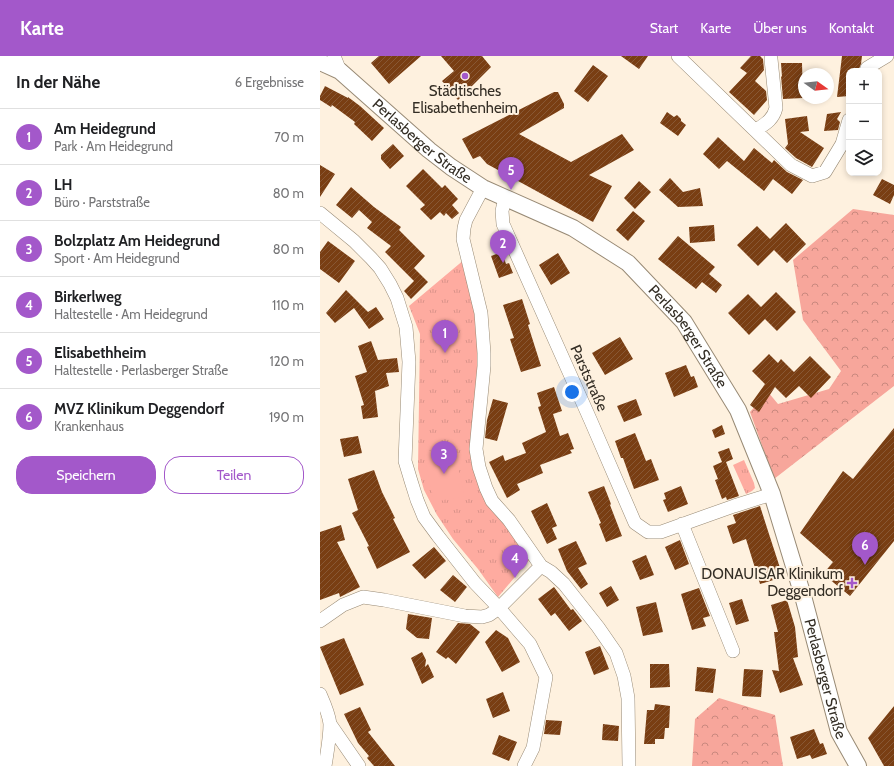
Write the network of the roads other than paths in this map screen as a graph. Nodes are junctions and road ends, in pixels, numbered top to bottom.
1 (334, 56) edge
2 (678, 56) edge
3 (887, 56) edge
4 (771, 60) dead end
5 (320, 62) edge
6 (867, 68) edge
7 (340, 71) junction
8 (756, 130) junction
9 (846, 130) edge
10 (483, 188) junction
11 (505, 198) junction
12 (320, 213) edge
13 (772, 494) junction
14 (682, 524) junction
15 (541, 566) junction
16 (499, 608) junction
17 (320, 621) edge
18 (733, 650) dead end
19 (320, 694) edge
20 (330, 724) junction
21 (325, 766) edge
22 (359, 766) edge
23 (524, 766) edge
24 (629, 766) edge
25 (858, 766) edge

1 - 7 street
2 - 8 street
3 - 6 street
4 - 8 street
5 - 7 street, Perlasberger Straße
7 - 10 street, Perlasberger Straße
8 - 9 street
10 - 11 street, Perlasberger Straße
10 - 15 street
11 - 13 street, Perlasberger Straße
11 - 14 street, Parststraße
12 - 16 street
13 - 14 street, Parststraße
13 - 25 street, Perlasberger Straße
14 - 18 street
15 - 16 street
15 - 24 street
16 - 17 street
16 - 23 street
19 - 20 street
20 - 21 street
20 - 22 street

